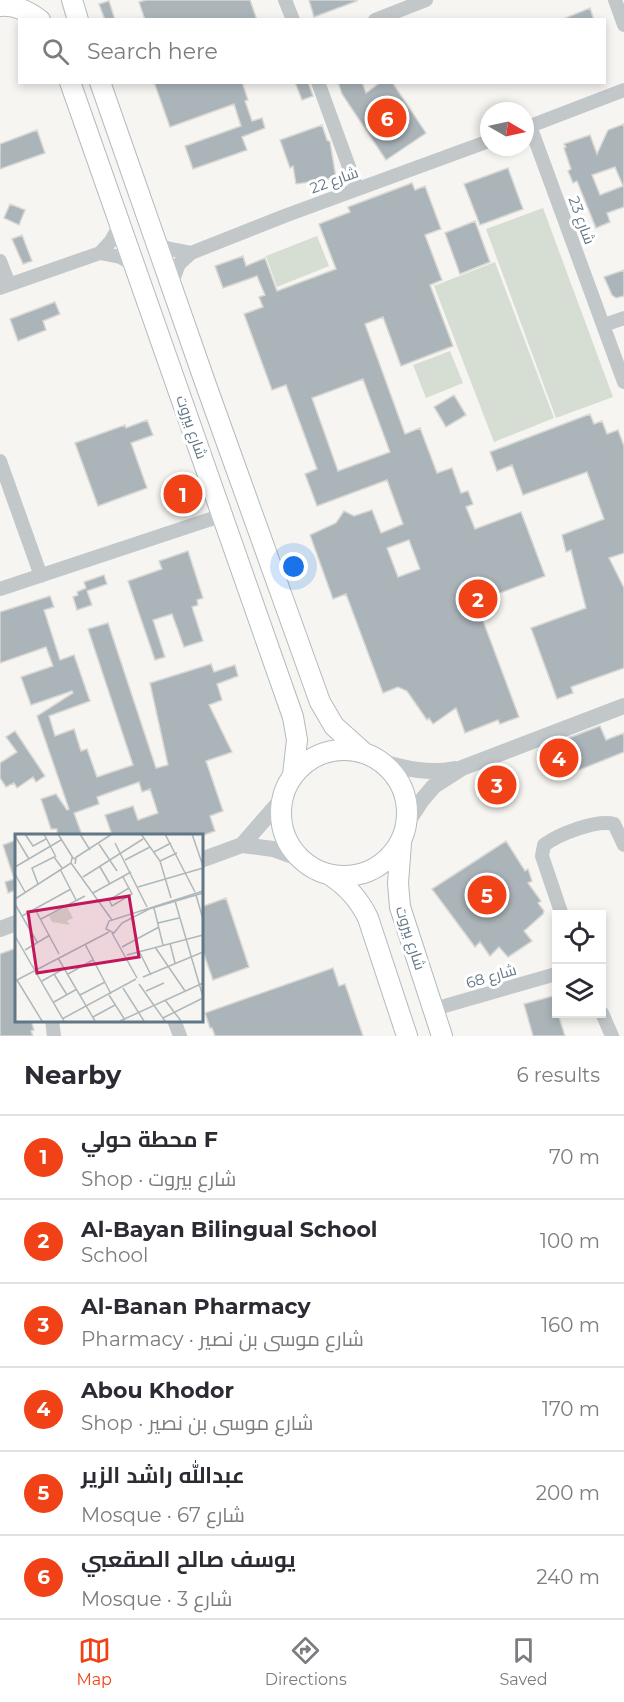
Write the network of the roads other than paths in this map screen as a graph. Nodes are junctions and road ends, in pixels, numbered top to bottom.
1 (9, 0) edge
2 (41, 0) edge
3 (72, 0) edge
4 (78, 0) edge
5 (285, 0) edge
6 (426, 0) edge
7 (615, 0) edge
8 (0, 4) edge
9 (37, 18) edge
10 (47, 18) edge
11 (77, 18) edge
12 (78, 18) edge
13 (292, 18) edge
14 (380, 18) edge
15 (624, 25) edge
16 (71, 84) edge
17 (101, 84) edge
18 (319, 84) edge
19 (624, 90) edge
20 (534, 124) edge
21 (480, 144) edge
22 (534, 145) edge
23 (357, 189) junction
24 (121, 223) junction
25 (157, 245) junction
26 (100, 253) junction
27 (191, 253) junction
28 (0, 261) edge
29 (136, 266) junction
30 (171, 285) junction
31 (5, 286) edge
32 (624, 318) edge
33 (604, 326) junction
34 (624, 382) edge
35 (206, 386) junction
36 (180, 394) junction
37 (0, 461) edge
38 (223, 515) junction
39 (230, 535) junction
40 (41, 576) junction
41 (0, 589) edge
42 (293, 630) junction
43 (624, 706) edge
44 (363, 752) junction
45 (382, 762) junction
46 (462, 768) junction
47 (293, 775) junction
48 (283, 798) junction
49 (404, 831) junction
50 (242, 845) junction
51 (624, 845) edge
52 (301, 859) junction
53 (202, 860) edge
54 (330, 874) junction
55 (560, 910) edge
56 (15, 923) edge
57 (0, 928) edge
58 (552, 975) edge
59 (434, 1009) junction
60 (604, 1018) edge
61 (52, 1021) edge
62 (174, 1021) edge
63 (54, 1036) edge
64 (180, 1036) edge
65 (407, 1036) edge
66 (442, 1036) edge
67 (612, 1036) edge

1 - 8 street
2 - 10 main road
3 - 11 main road
4 - 12 main road
5 - 13 street
6 - 14 street
7 - 15 street
8 - 9 main road
16 - 24 main road, شارع بيروت
17 - 25 main road, شارع بيروت
18 - 23 street
19 - 20 street
21 - 23 street, شارع 22
22 - 33 street, شارع 23
23 - 27 street, شارع 22
24 - 26 street
24 - 29 main road, شارع بيروت
25 - 27 street
25 - 30 main road, شارع بيروت
26 - 29 street
26 - 31 street
27 - 30 street
28 - 31 street
29 - 36 main road, شارع بيروت
30 - 35 main road, شارع بيروت
32 - 33 street
33 - 34 street, شارع 23
35 - 36 main road
35 - 42 main road, شارع بيروت
36 - 38 main road, شارع بيروت
37 - 40 street
38 - 39 main road, شارع بيروت
38 - 40 street
39 - 42 main road
39 - 47 main road, شارع بيروت
40 - 41 street
42 - 44 main road, شارع بيروت
43 - 46 street
44 - 45 main road
44 - 47 main road
45 - 46 street
45 - 49 main road
46 - 49 street
47 - 48 main road
48 - 50 street
48 - 52 main road
49 - 54 main road
49 - 59 main road, شارع بيروت
50 - 52 street
50 - 53 street
51 - 55 street
52 - 54 main road
54 - 65 main road
56 - 57 street
58 - 59 street, شارع 68
59 - 66 main road, شارع بيروت
60 - 67 street
61 - 63 street
62 - 64 street

